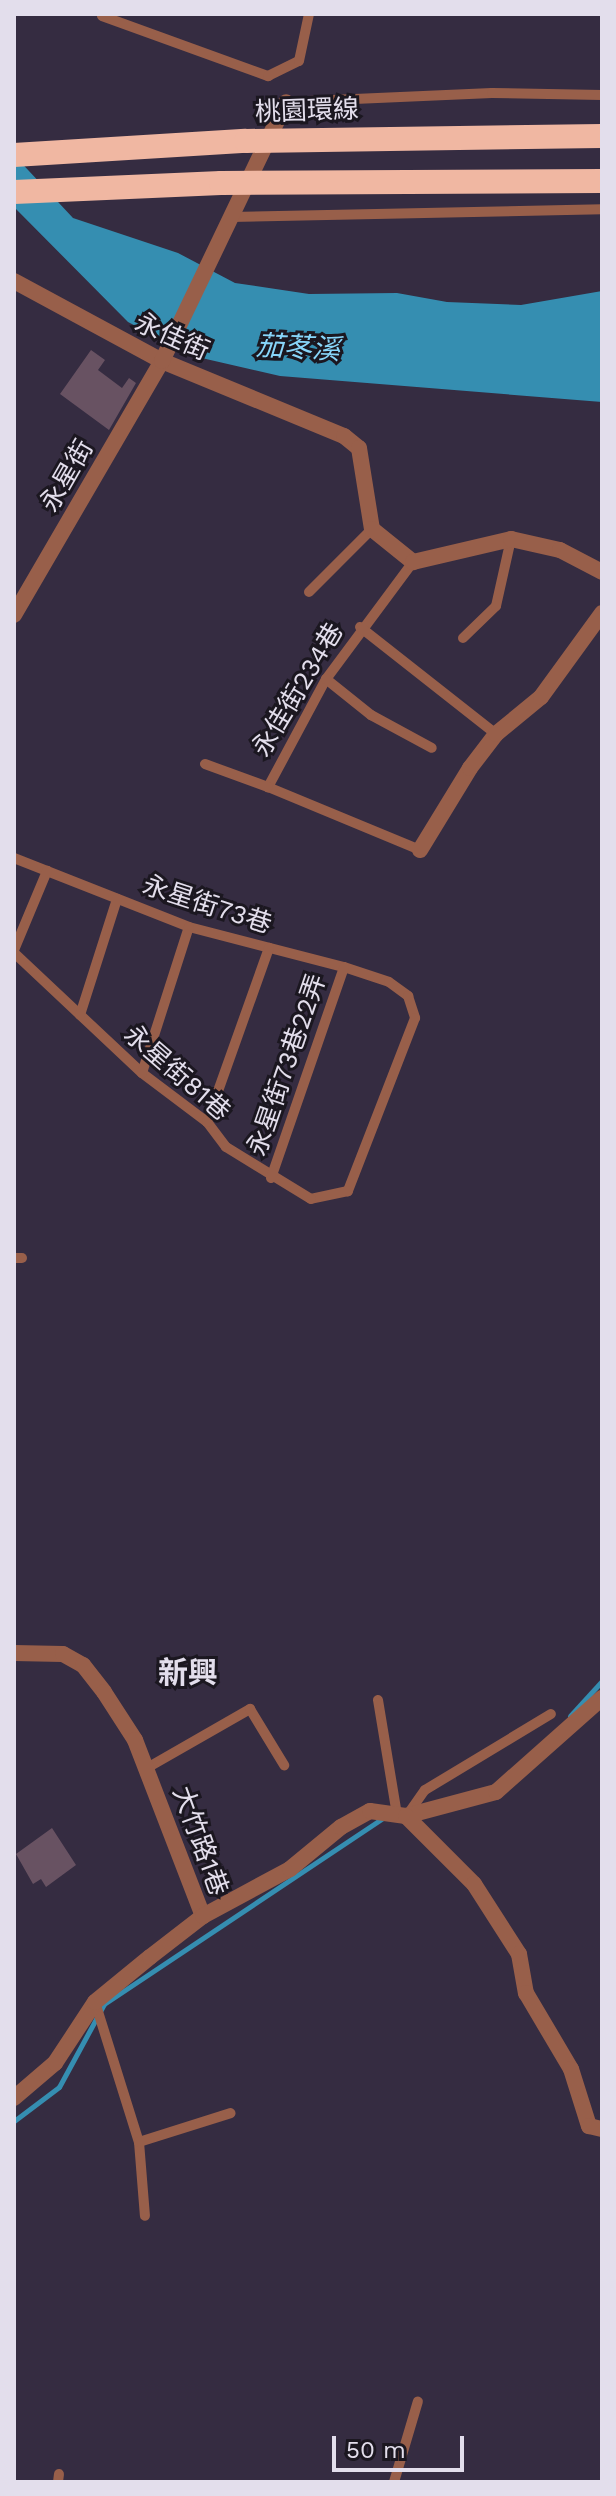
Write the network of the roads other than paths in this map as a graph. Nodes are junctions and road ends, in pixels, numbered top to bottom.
1 (309, 14) edge
2 (102, 16) edge
3 (602, 95) edge
4 (286, 102) joint
5 (602, 136) edge
6 (14, 155) edge
7 (602, 181) edge
8 (14, 192) edge
9 (602, 209) edge
10 (230, 217) junction
11 (14, 281) edge
12 (162, 361) junction
13 (372, 529) junction
14 (511, 539) junction
15 (413, 562) junction
16 (602, 572) edge
17 (309, 592) dead end
18 (602, 613) edge
19 (14, 615) edge
20 (360, 627) junction
21 (463, 638) dead end
22 (326, 679) junction
23 (496, 734) junction
24 (432, 748) dead end
25 (205, 764) dead end
26 (268, 787) junction
27 (420, 850) joint
28 (14, 858) edge
29 (47, 871) junction
30 (117, 899) junction
31 (189, 927) junction
32 (269, 948) junction
33 (14, 951) edge
34 (344, 967) junction
35 (80, 1015) junction
36 (142, 1073) junction
37 (207, 1122) junction
38 (271, 1178) junction
39 (328, 1198) joint
40 (14, 1653) edge
41 (602, 1698) edge
42 (378, 1700) dead end
43 (551, 1714) dead end
44 (284, 1765) dead end
45 (147, 1768) junction
46 (397, 1812) junction
47 (203, 1916) junction
48 (95, 2002) junction
49 (14, 2098) edge
50 (231, 2113) dead end
51 (602, 2129) edge
52 (139, 2142) junction
53 (145, 2216) dead end
54 (418, 2401) dead end
55 (394, 2482) edge

1 - 2 lane
3 - 4 lane
4 - 10 street
5 - 6 highway, 桃園環線
7 - 8 highway
9 - 10 lane
10 - 12 street, 永星街
11 - 12 street, 永佳街
12 - 13 street, 永佳街
12 - 19 street, 永星街
13 - 15 street
13 - 17 lane
14 - 15 street
14 - 16 street
14 - 21 lane
15 - 20 lane, 永佳街234巷
18 - 23 street
20 - 22 lane, 永佳街234巷
20 - 23 lane
22 - 24 lane
22 - 26 lane, 永佳街234巷
23 - 27 street
25 - 26 lane
26 - 27 lane, 永佳街234巷
28 - 29 lane, 永星街73巷
29 - 30 lane, 永星街73巷
29 - 33 lane
30 - 31 lane, 永星街73巷
30 - 35 lane
31 - 32 lane, 永星街73巷
31 - 36 lane
32 - 34 lane, 永星街73巷
32 - 37 lane
33 - 35 lane, 永星街81巷
34 - 38 lane, 永星街73巷22弄
34 - 39 lane, 永星街73巷
35 - 36 lane, 永星街81巷
36 - 37 lane, 永星街81巷
37 - 38 lane, 永星街81巷
38 - 39 lane, 永星街81巷
40 - 45 street, 大竹路1巷
41 - 46 street, 大竹路1巷
42 - 46 lane
43 - 46 lane
44 - 45 lane
45 - 47 street, 大竹路1巷
46 - 47 street, 大竹路1巷
46 - 51 street
47 - 48 street
48 - 49 street
48 - 52 lane
50 - 52 lane
52 - 53 lane
54 - 55 lane

